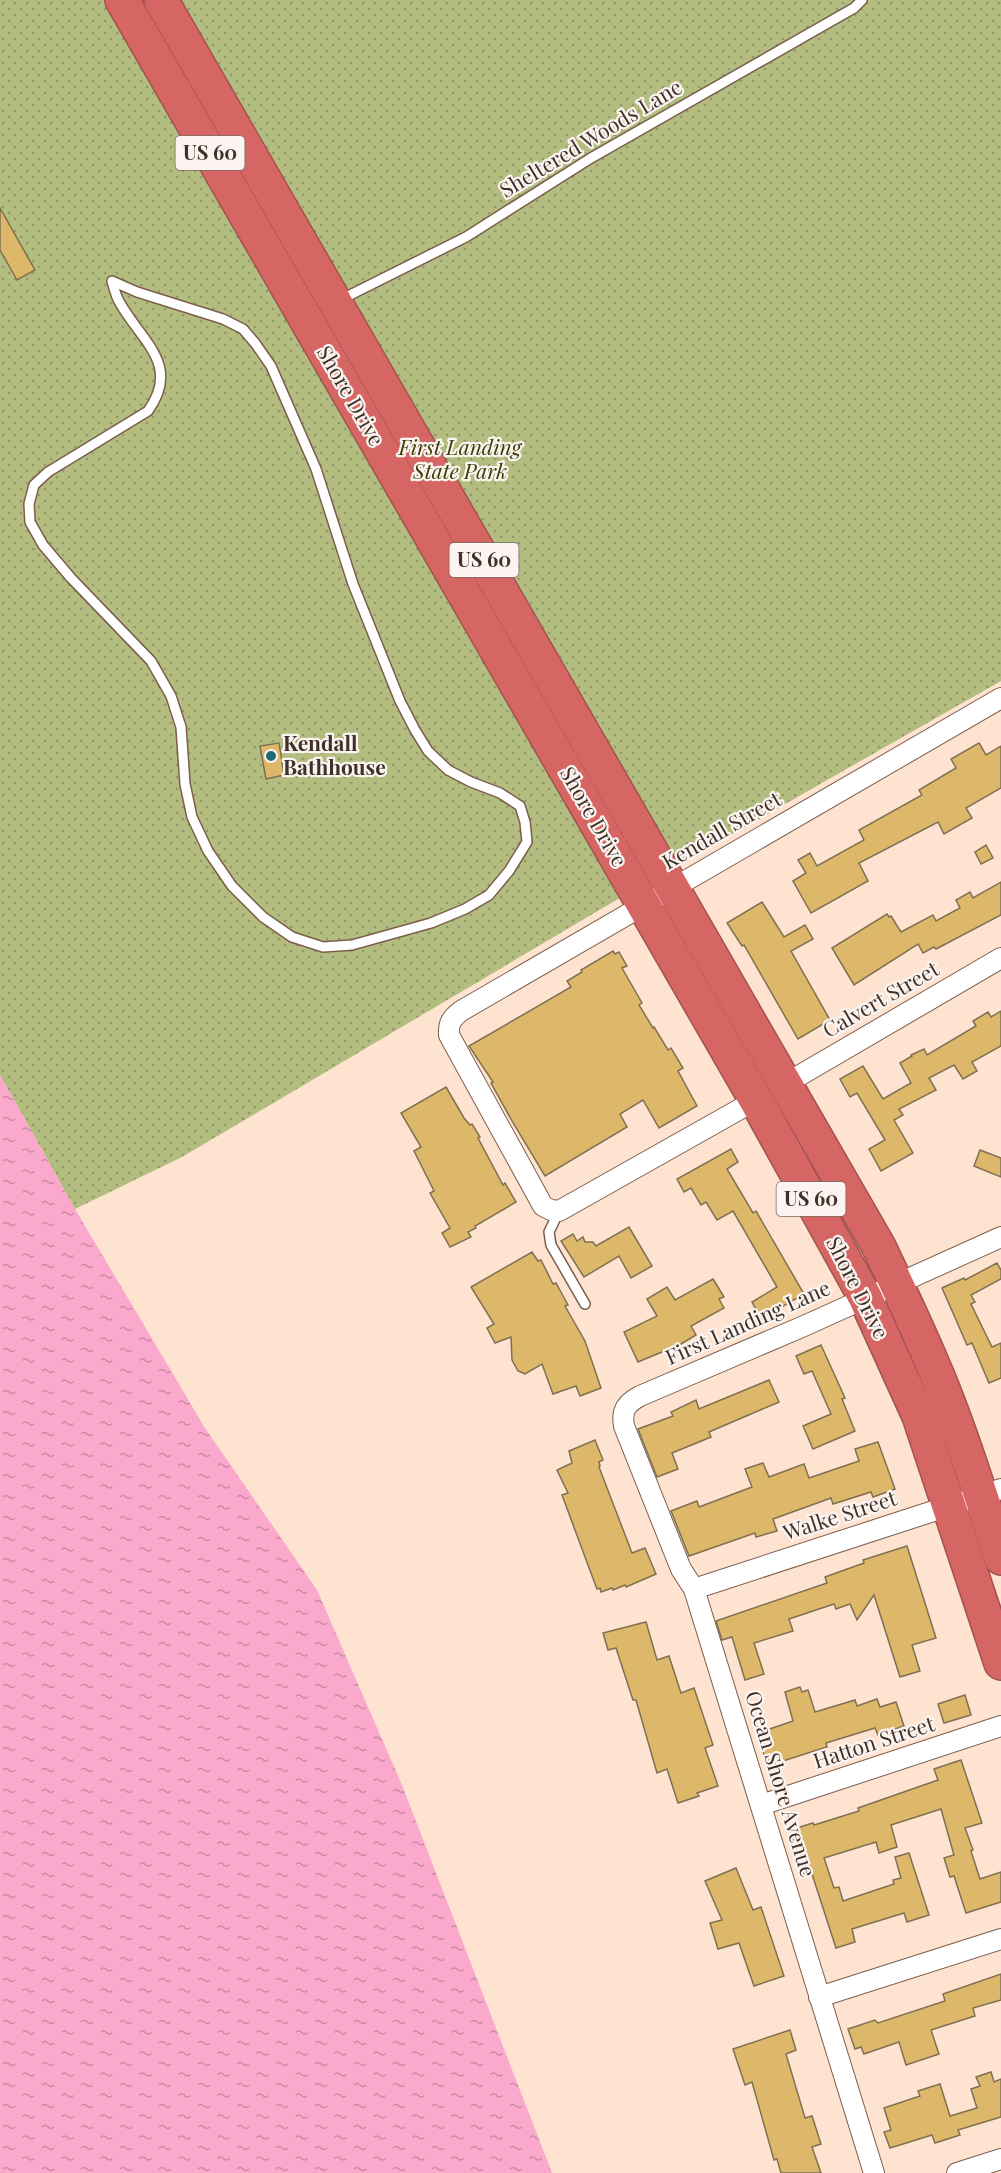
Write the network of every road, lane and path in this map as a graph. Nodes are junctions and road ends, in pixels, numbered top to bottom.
1 (123, 0) edge
2 (161, 0) edge
3 (862, 0) edge
4 (112, 281) joint
5 (336, 303) junction
6 (1001, 698) edge
7 (672, 887) junction
8 (644, 905) junction
9 (1001, 958) edge
10 (785, 1084) junction
11 (756, 1100) junction
12 (559, 1211) junction
13 (1001, 1237) edge
14 (896, 1284) junction
15 (865, 1297) junction
16 (585, 1304) dead end
17 (622, 1417) joint
18 (991, 1492) edge
19 (950, 1506) junction
20 (1001, 1558) edge
21 (694, 1589) junction
22 (1001, 1663) edge
23 (1001, 1726) edge
24 (761, 1805) junction
25 (1001, 1939) edge
26 (819, 1997) junction
27 (1001, 2159) edge
28 (874, 2173) edge
29 (957, 2173) edge

1 - 8 highway, Shore Drive / US 60
2 - 5 highway, Shore Drive / US 60
3 - 5 lane, Sheltered Woods Lane
4 - 4 lane
5 - 7 highway, Shore Drive / US 60
6 - 7 street, Kendall Street
7 - 8 street, Kendall Street
7 - 10 highway, Shore Drive / US 60
8 - 11 highway, Shore Drive / US 60
8 - 12 street, Kendall Street
9 - 10 street, Calvert Street
10 - 14 highway, Shore Drive / US 60
11 - 12 street
11 - 15 highway, Shore Drive / US 60
12 - 16 lane
13 - 14 street, First Landing Lane
14 - 15 street, First Landing Lane
14 - 18 highway, Shore Drive / US 60
15 - 17 street, First Landing Lane
15 - 19 highway, Shore Drive / US 60
17 - 21 street, Ocean Shore Avenue
18 - 19 street, Walke Street
18 - 20 highway, Shore Drive / US 60
19 - 21 street, Walke Street
19 - 22 highway, Shore Drive / US 60
21 - 24 street, Ocean Shore Avenue
23 - 24 street, Hatton Street
24 - 26 street, Ocean Shore Avenue
25 - 26 street
26 - 28 street, Ocean Shore Avenue
27 - 29 street

